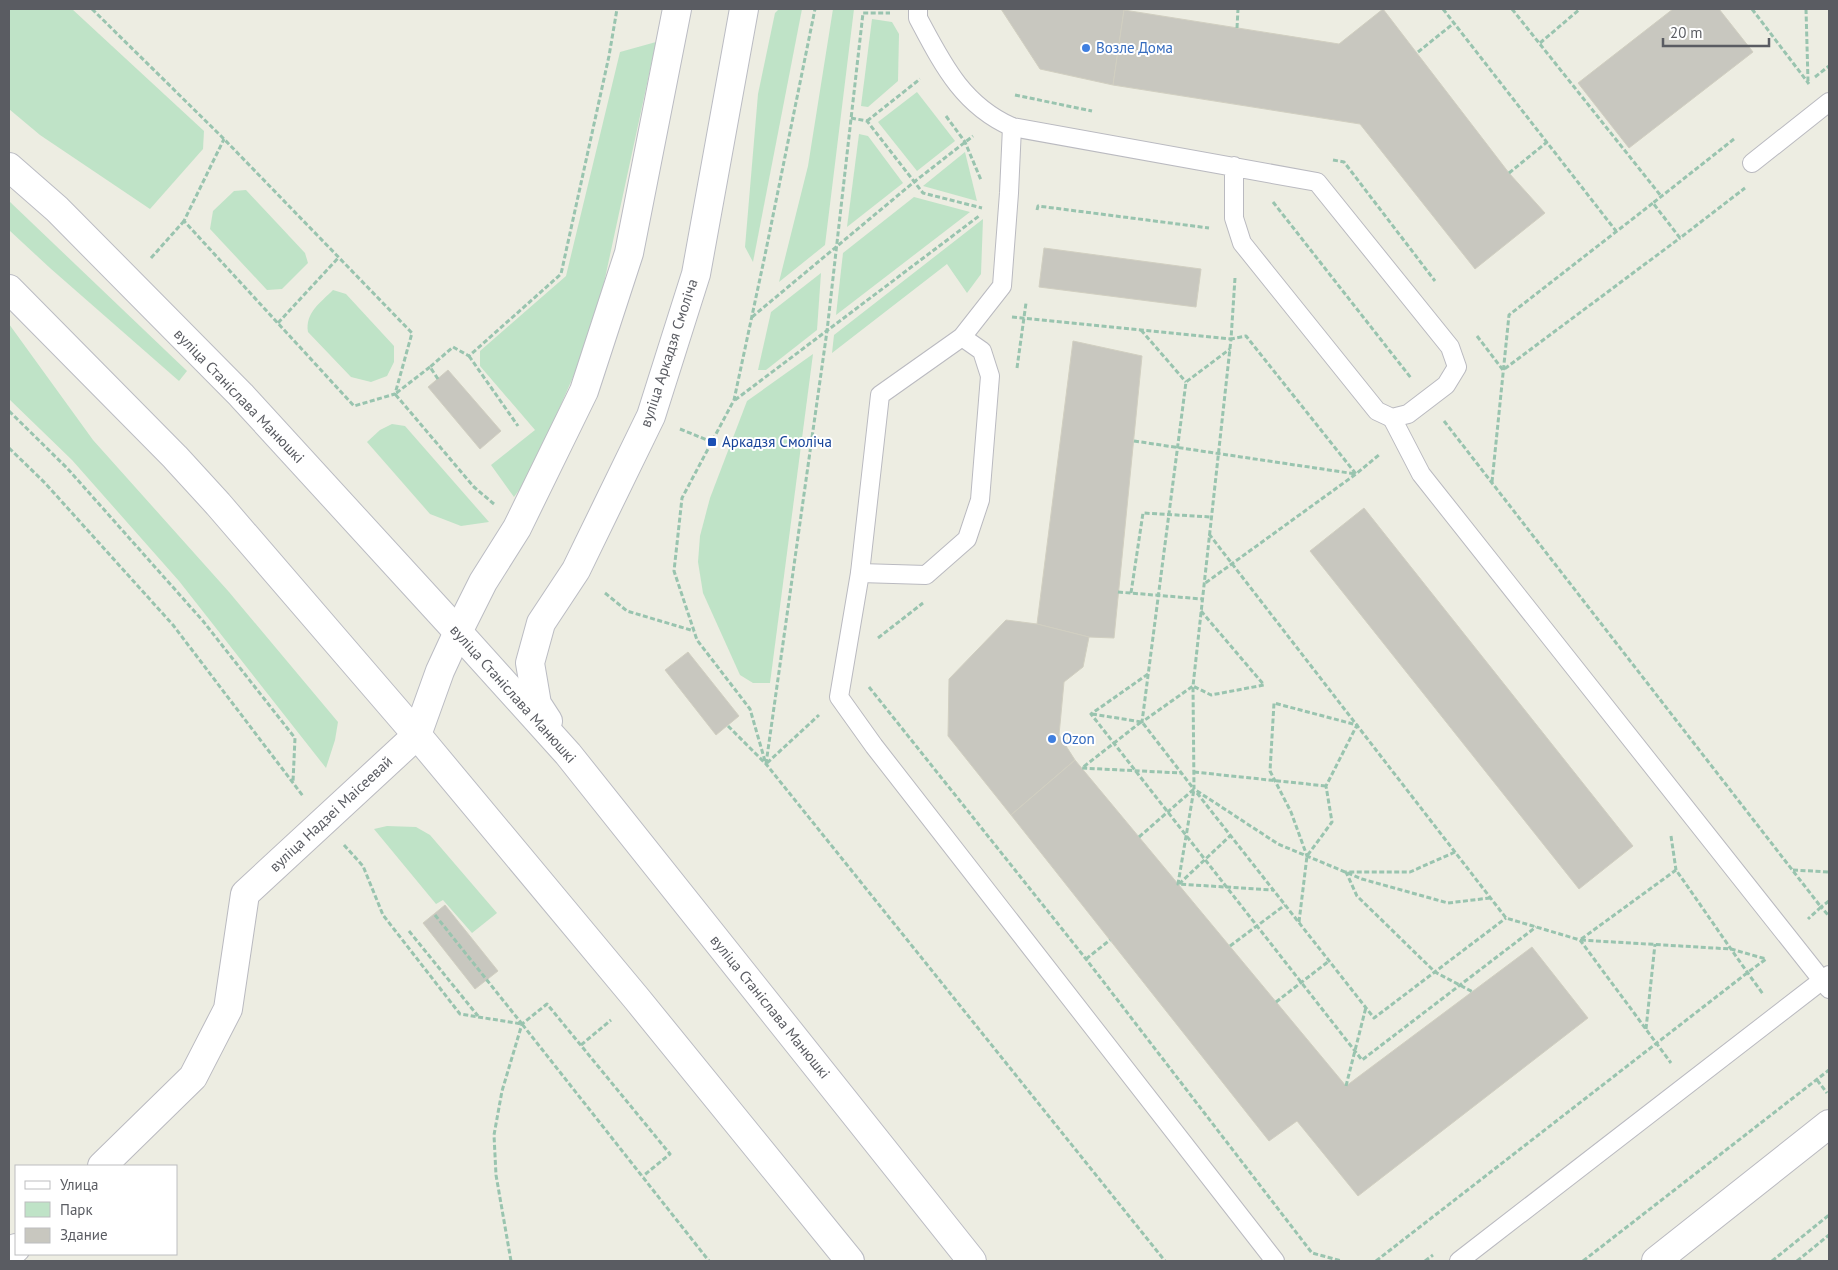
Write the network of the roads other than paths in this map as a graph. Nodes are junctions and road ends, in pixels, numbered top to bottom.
1 (677, 9) edge
2 (744, 9) edge
3 (918, 9) edge
4 (1827, 103) edge
5 (1012, 127) junction
6 (1752, 163) dead end
7 (9, 167) edge
8 (1234, 174) junction
9 (9, 289) edge
10 (962, 337) junction
11 (1392, 418) junction
12 (860, 573) junction
13 (458, 632) junction
14 (417, 735) junction
15 (568, 754) junction
16 (1827, 981) edge
17 (1829, 1124) edge
18 (103, 1165) edge
19 (850, 1261) edge
20 (972, 1261) edge
21 (1275, 1261) edge
22 (1459, 1261) edge
23 (1656, 1261) edge

1 - 13 main road
2 - 15 main road, вуліца Аркадзя Смоліча
3 - 5 lane
4 - 6 lane
5 - 8 lane
5 - 10 lane
7 - 13 main road, вуліца Станіслава Манюшкі
8 - 11 lane
8 - 11 lane
9 - 14 main road
10 - 12 lane
10 - 12 lane
11 - 16 lane
12 - 21 lane
13 - 14 main road
13 - 15 main road, вуліца Станіслава Манюшкі
14 - 18 main road, вуліца Надзеі Маісеевай
14 - 19 main road
15 - 20 main road, вуліца Станіслава Манюшкі
16 - 22 lane
17 - 23 main road

